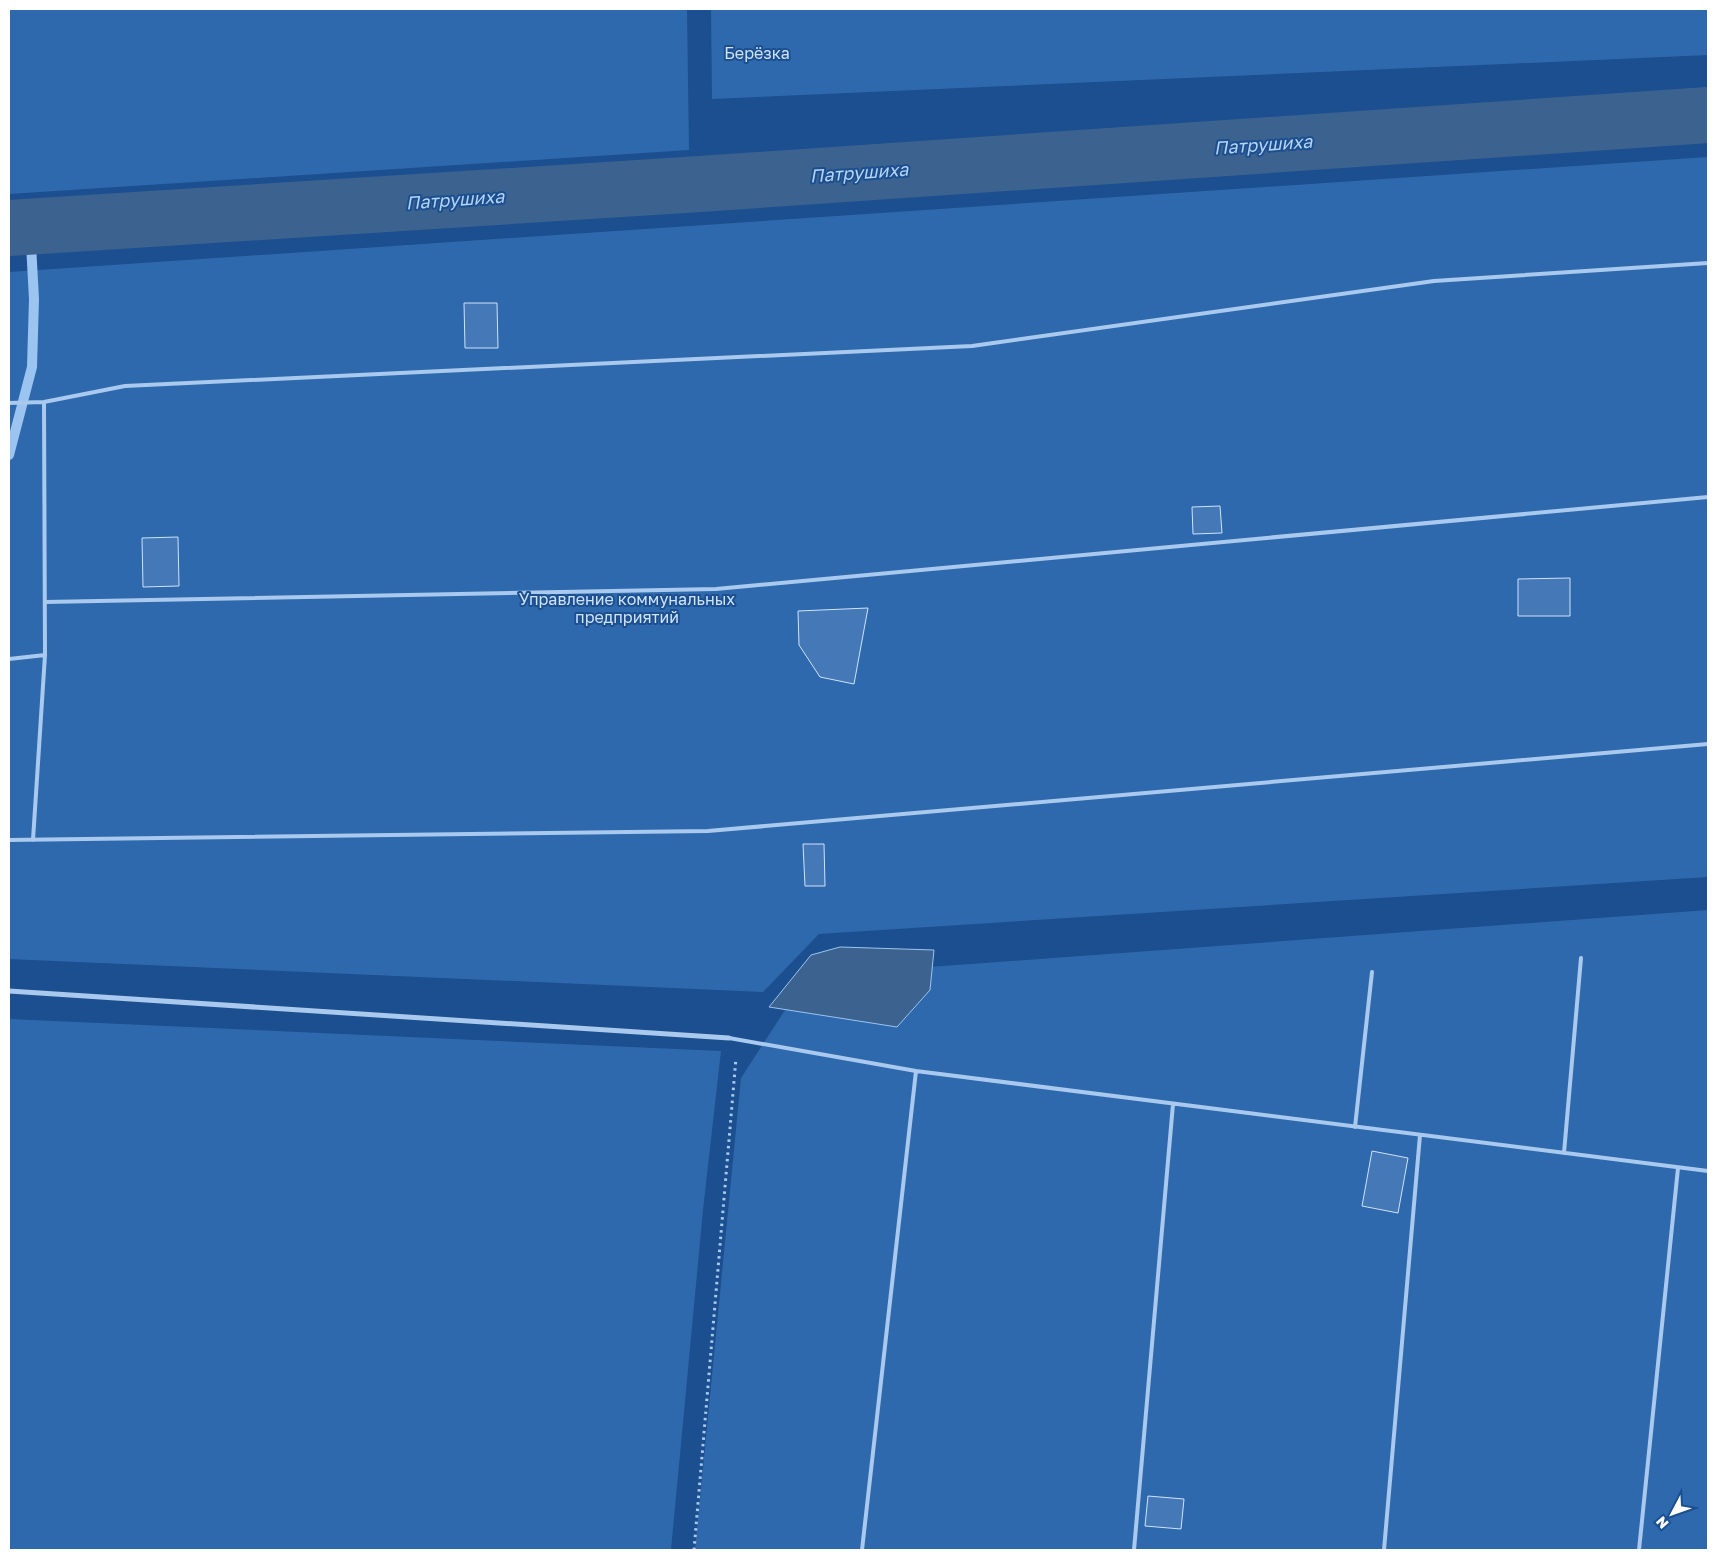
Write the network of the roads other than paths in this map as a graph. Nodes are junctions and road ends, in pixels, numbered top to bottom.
1 (1708, 264) edge
2 (44, 402) junction
3 (9, 403) edge
4 (1708, 497) edge
5 (45, 602) junction
6 (45, 655) junction
7 (9, 659) edge
8 (1708, 744) edge
9 (9, 840) edge
10 (33, 840) junction
11 (1581, 958) dead end
12 (1372, 972) dead end
13 (9, 991) edge
14 (729, 1038) joint
15 (916, 1071) junction
16 (1173, 1104) junction
17 (1355, 1127) junction
18 (1420, 1135) junction
19 (1564, 1153) junction
20 (1678, 1168) junction
21 (1708, 1171) edge
22 (862, 1550) edge
23 (1134, 1550) edge
24 (1384, 1550) edge
25 (1639, 1550) edge

1 - 2 lane
2 - 3 lane
2 - 5 lane
4 - 5 lane
5 - 6 lane
6 - 7 lane
6 - 10 lane
8 - 10 lane
9 - 10 lane
11 - 19 lane
12 - 17 lane
13 - 14 street
14 - 15 lane
15 - 16 lane
15 - 22 lane
16 - 17 lane
16 - 23 lane
17 - 18 lane
18 - 19 lane
18 - 24 lane
19 - 20 lane
20 - 21 lane
20 - 25 lane

